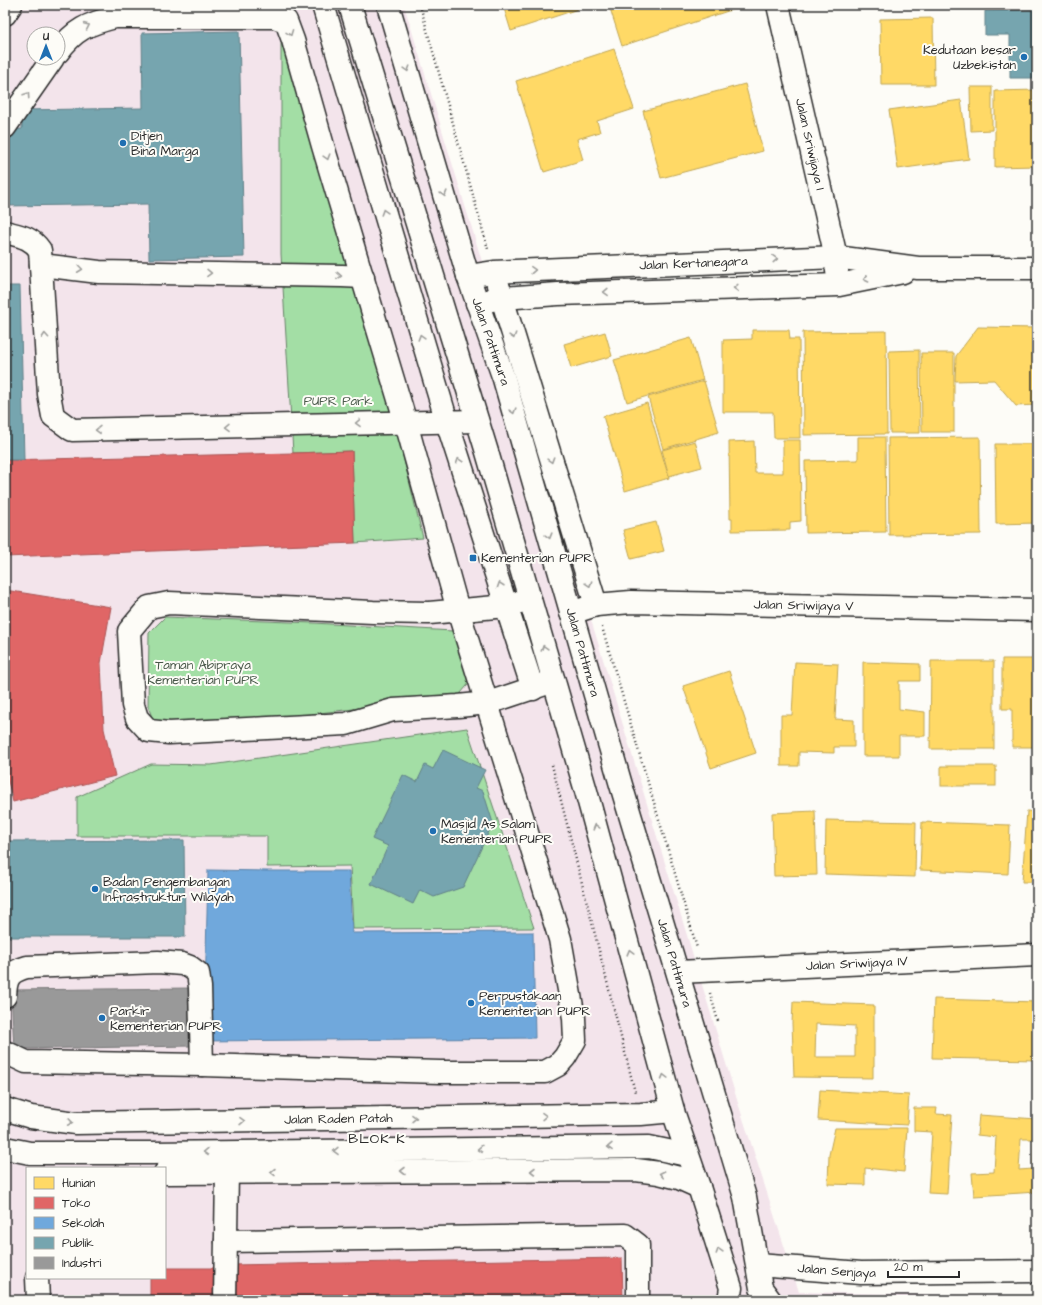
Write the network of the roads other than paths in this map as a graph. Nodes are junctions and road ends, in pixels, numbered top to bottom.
1 (11, 5) edge
2 (323, 5) edge
3 (350, 5) edge
4 (388, 5) edge
5 (778, 5) edge
6 (5, 14) edge
7 (66, 42) edge
8 (400, 45) junction
9 (366, 54) junction
10 (48, 66) edge
11 (416, 100) junction
12 (383, 111) junction
13 (5, 127) edge
14 (5, 232) edge
15 (836, 257) junction
16 (41, 264) junction
17 (918, 268) junction
18 (1037, 268) edge
19 (494, 272) junction
20 (468, 276) junction
21 (363, 277) junction
22 (839, 285) junction
23 (502, 298) junction
24 (477, 303) junction
25 (477, 421) junction
26 (447, 422) junction
27 (402, 423) junction
28 (529, 599) junction
29 (596, 605) junction
30 (507, 606) junction
31 (458, 610) junction
32 (1037, 610) edge
33 (571, 613) junction
34 (554, 681) junction
35 (533, 689) junction
36 (488, 702) junction
37 (1037, 955) edge
38 (678, 972) junction
39 (5, 996) edge
40 (5, 1052) edge
41 (202, 1065) junction
42 (5, 1109) edge
43 (673, 1111) junction
44 (5, 1148) edge
45 (687, 1155) junction
46 (30, 1160) edge
47 (151, 1160) edge
48 (48, 1167) edge
49 (227, 1172) junction
50 (166, 1173) edge
51 (699, 1187) junction
52 (226, 1241) junction
53 (758, 1265) junction
54 (1037, 1271) edge
55 (37, 1279) edge
56 (731, 1296) edge
57 (765, 1296) edge
58 (38, 1300) edge
59 (224, 1300) edge
60 (638, 1300) edge

1 - 6 street
26 -> 2 street
3 - 9 street
4 - 8 street, Jalan Pattimura
5 - 15 street, Jalan Sriwijaya I
7 -> 21 street
8 - 9 street
8 -> 11 street, Jalan Pattimura
9 - 12 street
13 -> 10 street
11 - 12 street
11 -> 20 street, Jalan Pattimura
12 - 25 street
14 - 16 street
15 - 17 street, Jalan Kertanegara
19 -> 15 street, Jalan Kertanegara
15 - 22 street, Jalan Sriwijaya I
16 -> 21 street
27 -> 16 street
17 - 18 street, Jalan Kertanegara
17 -> 22 street, Jalan Kertanegara
19 - 20 street, Jalan Kertanegara
19 - 23 street, Jalan Pattimura
20 - 24 street, Jalan Pattimura
21 - 27 street
22 -> 23 street, Jalan Kertanegara
23 - 24 street, Jalan Kertanegara
23 -> 29 street, Jalan Pattimura
24 -> 33 street, Jalan Pattimura
25 - 26 street
25 - 28 street
26 - 27 street
30 -> 26 street
27 - 31 street
28 - 30 street
34 -> 28 street
29 - 32 street, Jalan Sriwijaya V
29 - 33 street, Jalan Sriwijaya V
30 - 31 street
30 - 35 street
31 - 36 street
31 - 36 street
33 - 38 street, Jalan Pattimura
34 - 35 street
43 -> 34 street
35 - 36 street
36 - 41 street
37 - 38 street, Jalan Sriwijaya IV
38 - 53 street, Jalan Pattimura
39 - 41 street
40 - 41 street
42 -> 43 street, Jalan Raden Patah
43 - 45 street
44 - 46 street
45 -> 47 street
45 - 51 street
46 - 47 street
46 - 48 street
49 - 50 street
51 -> 49 street
49 - 52 street
56 -> 51 street
52 - 59 street
52 - 60 street
53 - 54 street, Jalan Senjaya
53 - 57 street, Jalan Pattimura
55 - 58 street

